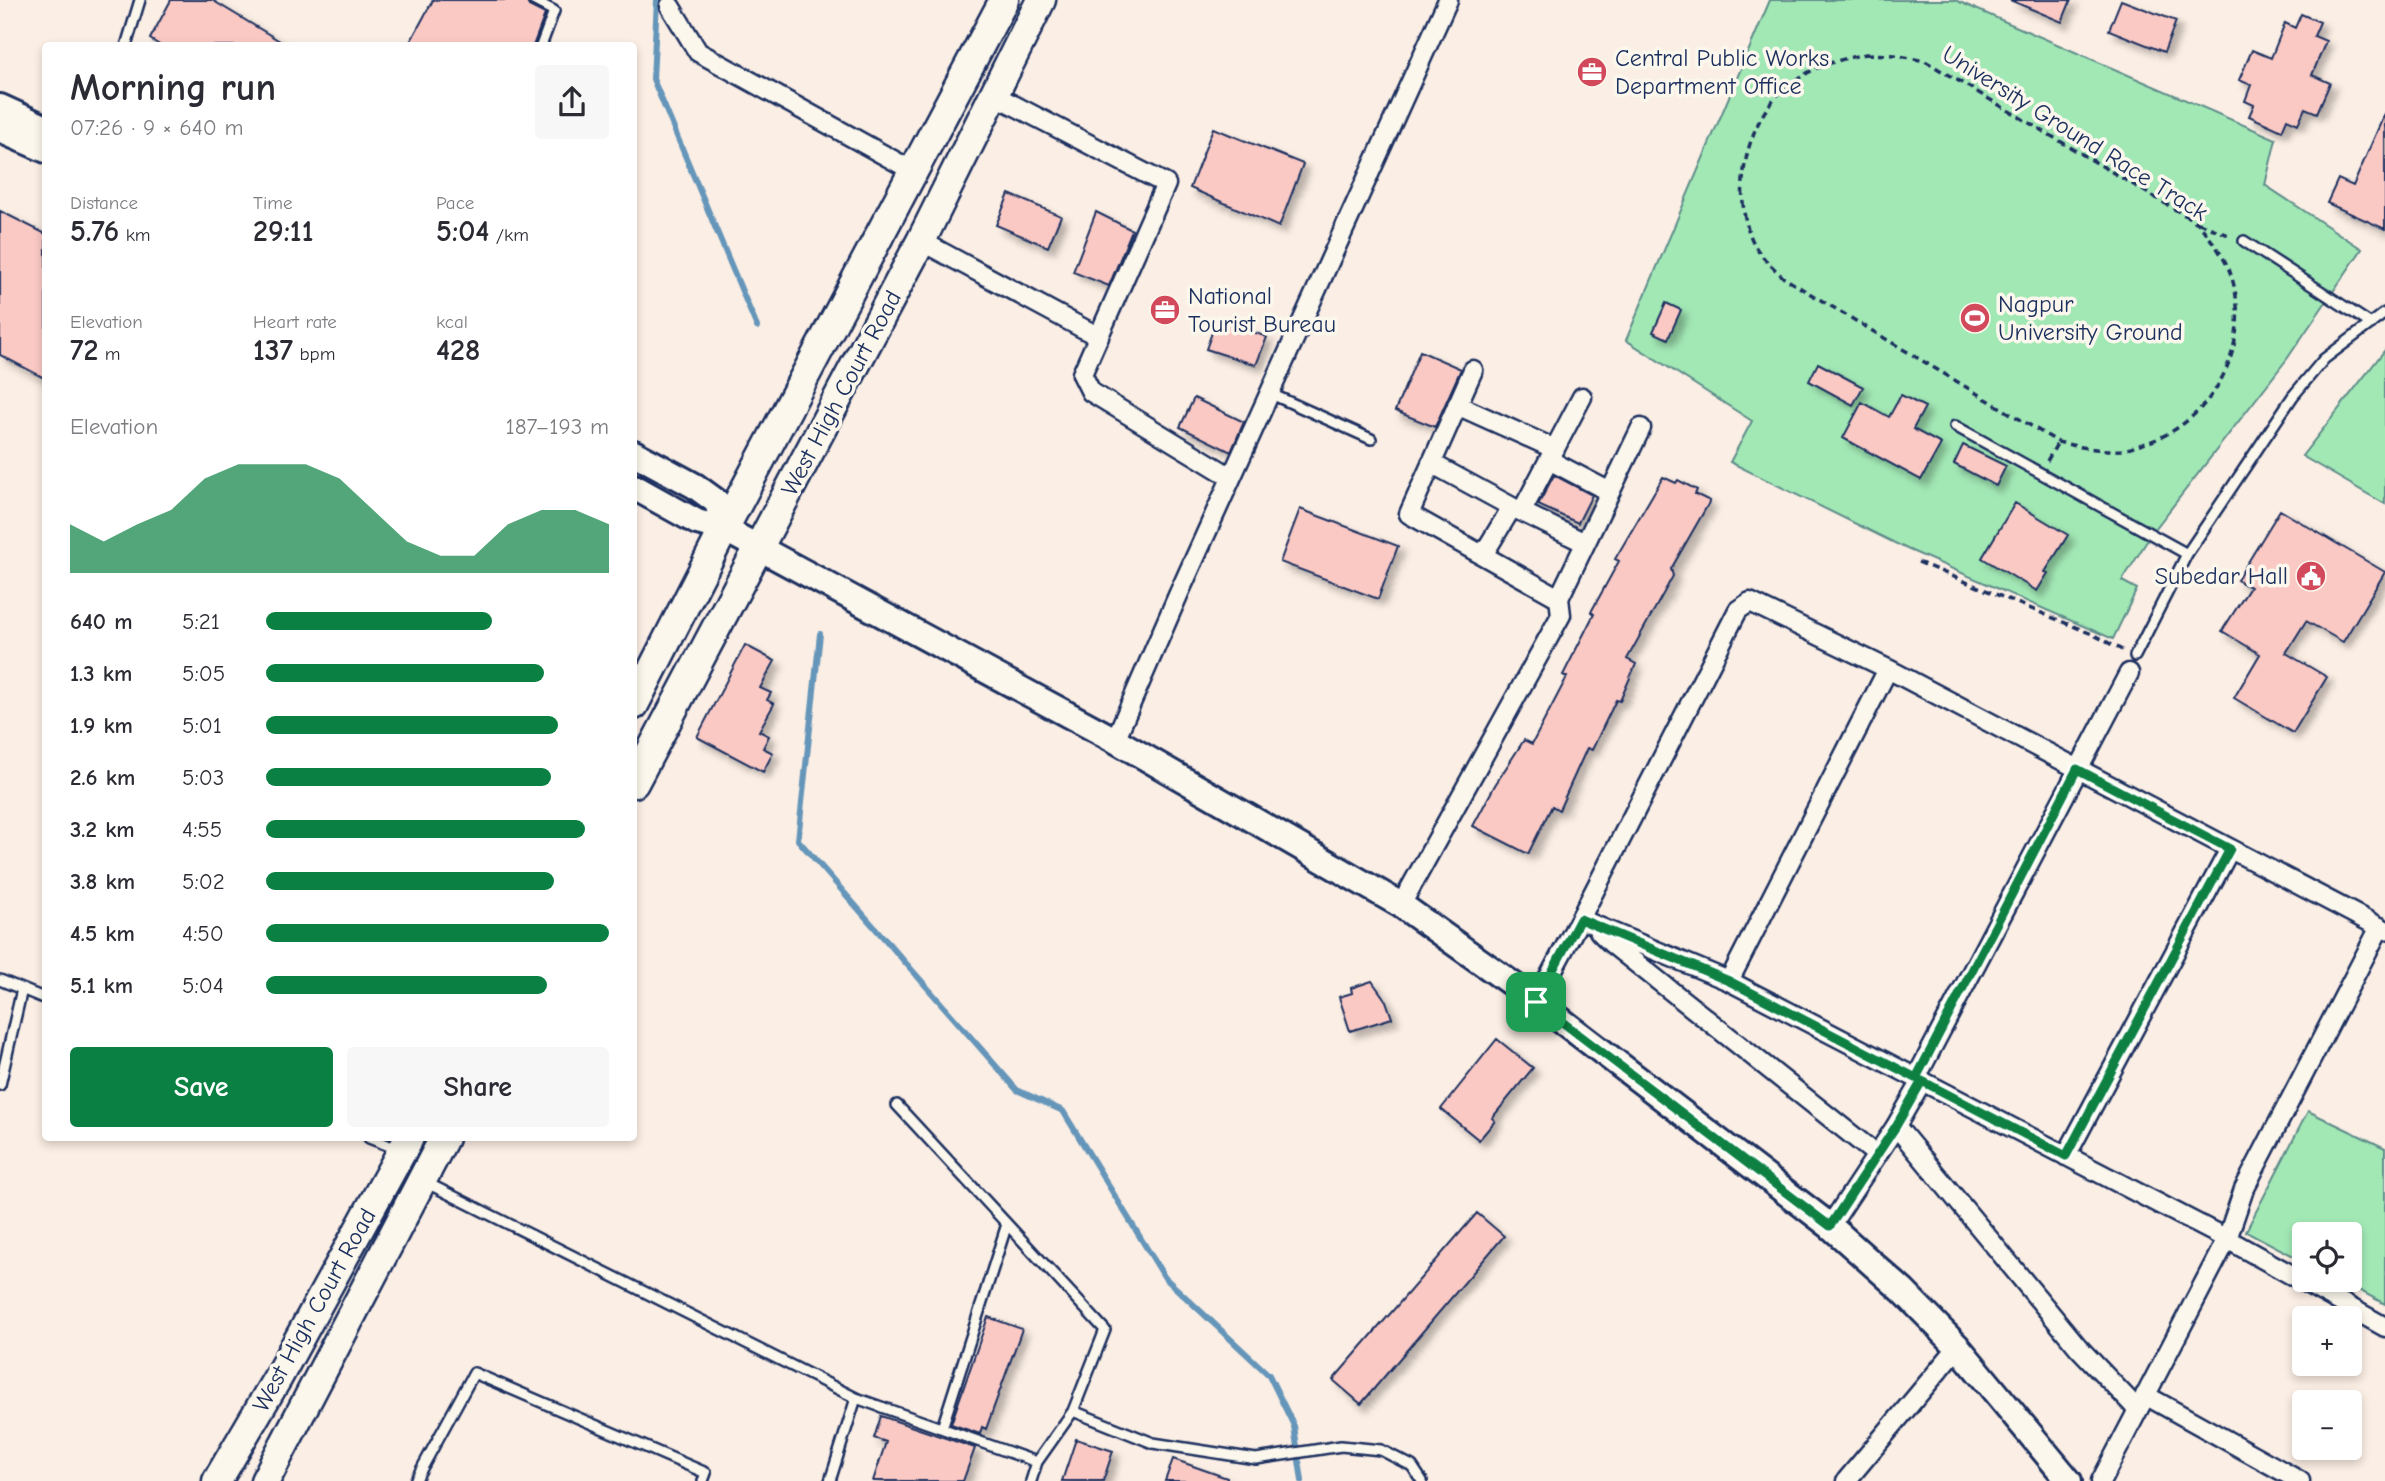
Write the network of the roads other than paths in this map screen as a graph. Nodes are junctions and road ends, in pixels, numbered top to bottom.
1 (140, 0) edge
2 (533, 0) edge
3 (1004, 0) edge
4 (1041, 0) edge
5 (1448, 0) edge
6 (670, 6) dead end
7 (127, 42) edge
8 (542, 42) edge
9 (994, 95) junction
10 (2, 119) edge
11 (42, 127) edge
12 (42, 147) edge
13 (913, 171) junction
14 (921, 241) junction
15 (2244, 241) road end
16 (2385, 313) edge
17 (2371, 324) junction
18 (1099, 337) junction
19 (1473, 370) dead end
20 (1269, 393) junction
21 (1582, 397) dead end
22 (1457, 405) junction
23 (1955, 426) dead end
24 (1640, 428) dead end
25 (1371, 439) dead end
26 (637, 455) edge
27 (1552, 455) junction
28 (1431, 463) junction
29 (1231, 477) junction
30 (637, 489) edge
31 (1610, 492) junction
32 (1517, 509) junction
33 (724, 529) junction
34 (1585, 543) junction
35 (758, 549) junction
36 (2187, 554) junction
37 (1483, 555) junction
38 (1559, 598) junction
39 (2132, 665) joint
40 (1888, 668) junction
41 (637, 699) edge
42 (1115, 740) junction
43 (2077, 769) junction
44 (637, 777) edge
45 (2230, 849) junction
46 (1401, 905) junction
47 (1586, 921) junction
48 (2382, 928) edge
49 (0, 980) edge
50 (1729, 981) junction
51 (22, 989) junction
52 (42, 997) edge
53 (1536, 1002) junction
54 (1919, 1079) junction
55 (0, 1085) edge
56 (897, 1105) dead end
57 (1896, 1126) junction
58 (387, 1141) edge
59 (442, 1141) edge
60 (405, 1144) edge
61 (1877, 1155) junction
62 (2066, 1156) junction
63 (422, 1180) junction
64 (1007, 1224) junction
65 (1830, 1226) junction
66 (2227, 1239) junction
67 (2385, 1327) edge
68 (1958, 1347) junction
69 (856, 1398) junction
70 (2142, 1402) junction
71 (1073, 1411) junction
72 (942, 1428) junction
73 (1037, 1462) junction
74 (217, 1481) edge
75 (265, 1481) edge
76 (415, 1481) edge
77 (703, 1481) edge
78 (830, 1481) edge
79 (1031, 1481) edge
80 (1422, 1481) edge
81 (1846, 1481) edge
82 (2068, 1481) edge
83 (2101, 1481) edge
84 (2300, 1481) edge

1 - 7 lane
2 - 8 lane
3 - 13 main road, West High Court Road
4 - 9 main road, West High Court Road
5 - 20 street
6 - 13 street
9 - 14 main road, West High Court Road
9 - 18 street
10 - 11 main road
10 - 12 main road
13 - 33 main road, West High Court Road
14 - 18 street
14 - 35 main road, West High Court Road
15 - 17 lane
16 - 17 lane
17 - 36 lane
18 - 29 street
19 - 22 street
20 - 25 lane
20 - 29 street
21 - 27 street
22 - 27 street
22 - 28 street
23 - 36 lane
24 - 31 street
26 - 33 main road
27 - 31 street
27 - 32 street
28 - 32 street
28 - 37 street
29 - 42 street
30 - 33 main road
31 - 34 street
32 - 34 street
32 - 37 street
33 - 35 main road
33 - 41 main road, West High Court Road
34 - 38 street
35 - 42 main road
35 - 44 main road, West High Court Road
36 - 39 lane
37 - 38 street
38 - 46 street
39 - 43 street
40 - 43 street
40 - 47 street
40 - 50 street
42 - 46 main road
43 - 45 street
43 - 54 street
45 - 48 street
45 - 62 street
46 - 53 main road
47 - 50 street
47 - 53 street
47 - 61 street
48 - 66 street
49 - 51 lane
50 - 54 street
51 - 52 lane
51 - 55 lane
53 - 65 main road
54 - 57 street
54 - 62 street
56 - 64 lane
57 - 61 street
57 - 70 street
58 - 60 lane
59 - 63 main road, West High Court Road
60 - 74 main road, West High Court Road
61 - 65 street
62 - 66 street
63 - 69 lane
63 - 75 main road, West High Court Road
64 - 71 lane
64 - 72 lane
65 - 68 main road
66 - 67 street
66 - 70 street
68 - 81 street
68 - 82 main road
69 - 72 lane
69 - 78 lane
70 - 83 street
70 - 84 street
71 - 73 lane
71 - 80 lane
72 - 73 lane
73 - 79 lane
76 - 77 lane

